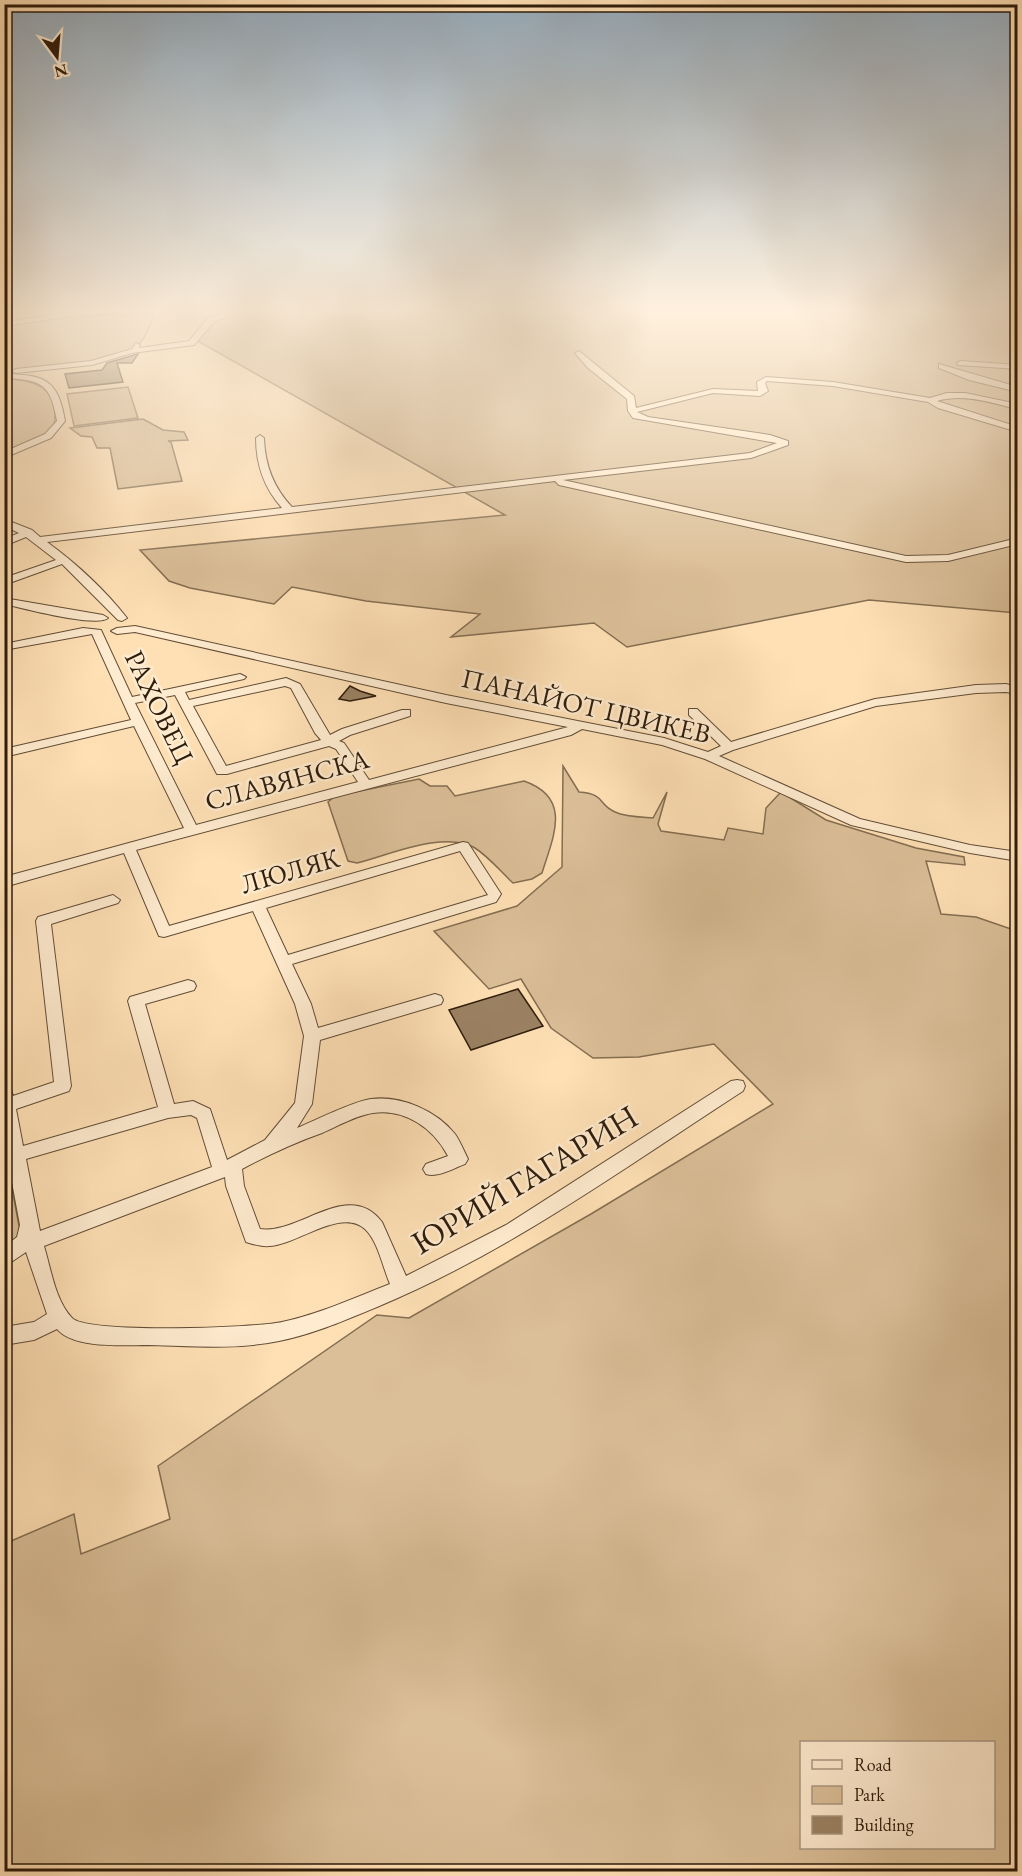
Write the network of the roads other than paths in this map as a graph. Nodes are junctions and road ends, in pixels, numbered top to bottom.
1 (632, 398) edge
2 (57, 399) edge
3 (635, 399) edge
4 (679, 399) edge
5 (921, 399) edge
6 (935, 399) edge
7 (980, 399) edge
8 (930, 400) junction
9 (659, 403) junction
10 (1017, 407) edge
11 (632, 411) junction
12 (1017, 430) edge
13 (260, 438) dead end
14 (4, 455) edge
15 (547, 479) junction
16 (289, 510) junction
17 (4, 522) edge
18 (29, 532) junction
19 (40, 540) junction
20 (1017, 541) edge
21 (4, 543) edge
22 (62, 561) junction
23 (4, 582) edge
24 (4, 601) edge
25 (106, 625) junction
26 (4, 647) edge
27 (240, 677) dead end
28 (178, 690) junction
29 (1017, 691) edge
30 (128, 700) junction
31 (186, 704) junction
32 (406, 712) dead end
33 (693, 712) dead end
34 (138, 722) junction
35 (581, 724) junction
36 (328, 740) junction
37 (729, 747) junction
38 (4, 753) edge
39 (709, 756) junction
40 (366, 784) junction
41 (192, 830) junction
42 (128, 847) junction
43 (1017, 857) edge
44 (4, 882) edge
45 (113, 900) dead end
46 (257, 905) junction
47 (284, 961) junction
48 (188, 986) dead end
49 (435, 1000) dead end
50 (312, 1036) junction
51 (737, 1086) dead end
52 (6, 1098) edge
53 (168, 1111) junction
54 (269, 1146) junction
55 (16, 1155) junction
56 (228, 1168) junction
57 (432, 1169) dead end
58 (32, 1233) junction
59 (4, 1259) edge
60 (401, 1288) junction
61 (58, 1316) junction
62 (4, 1336) edge

1 - 11 street
2 - 14 street
3 - 9 street
4 - 9 street
5 - 8 street
6 - 8 street
7 - 10 street
8 - 12 street
9 - 11 street
11 - 15 street
13 - 16 street
15 - 16 street
15 - 20 street
16 - 19 street
17 - 18 street
18 - 19 street
18 - 21 street
19 - 22 street
22 - 23 street
22 - 25 street
24 - 25 street, ПАНАЙОТ ЦВИКЕВ
25 - 26 street
25 - 30 street, РАХОВЕЦ
25 - 35 street, ПАНАЙОТ ЦВИКЕВ
27 - 28 street
28 - 30 street
28 - 31 street
29 - 37 street
30 - 34 street, РАХОВЕЦ
31 - 36 street
31 - 36 street
32 - 36 street
33 - 37 street
34 - 38 street
34 - 41 street, РАХОВЕЦ
35 - 39 street, ПАНАЙОТ ЦВИКЕВ
35 - 40 street, СЛАВЯНСКА
36 - 40 street
37 - 39 street
39 - 43 street, ПАНАЙОТ ЦВИКЕВ
40 - 41 street, СЛАВЯНСКА
41 - 42 street, СЛАВЯНСКА
42 - 44 street, СЛАВЯНСКА
42 - 46 street, ЛЮЛЯК
45 - 52 street
46 - 47 street
46 - 47 street, ЛЮЛЯК
47 - 50 street
48 - 53 street
49 - 50 street
50 - 54 street
51 - 60 street, ЮРИЙ ГАГАРИН
52 - 55 street
53 - 55 street
53 - 56 street
54 - 56 street
54 - 57 street
55 - 58 street
56 - 58 street
56 - 60 street
58 - 59 street
58 - 61 street
60 - 61 street, ЮРИЙ ГАГАРИН
61 - 62 street

